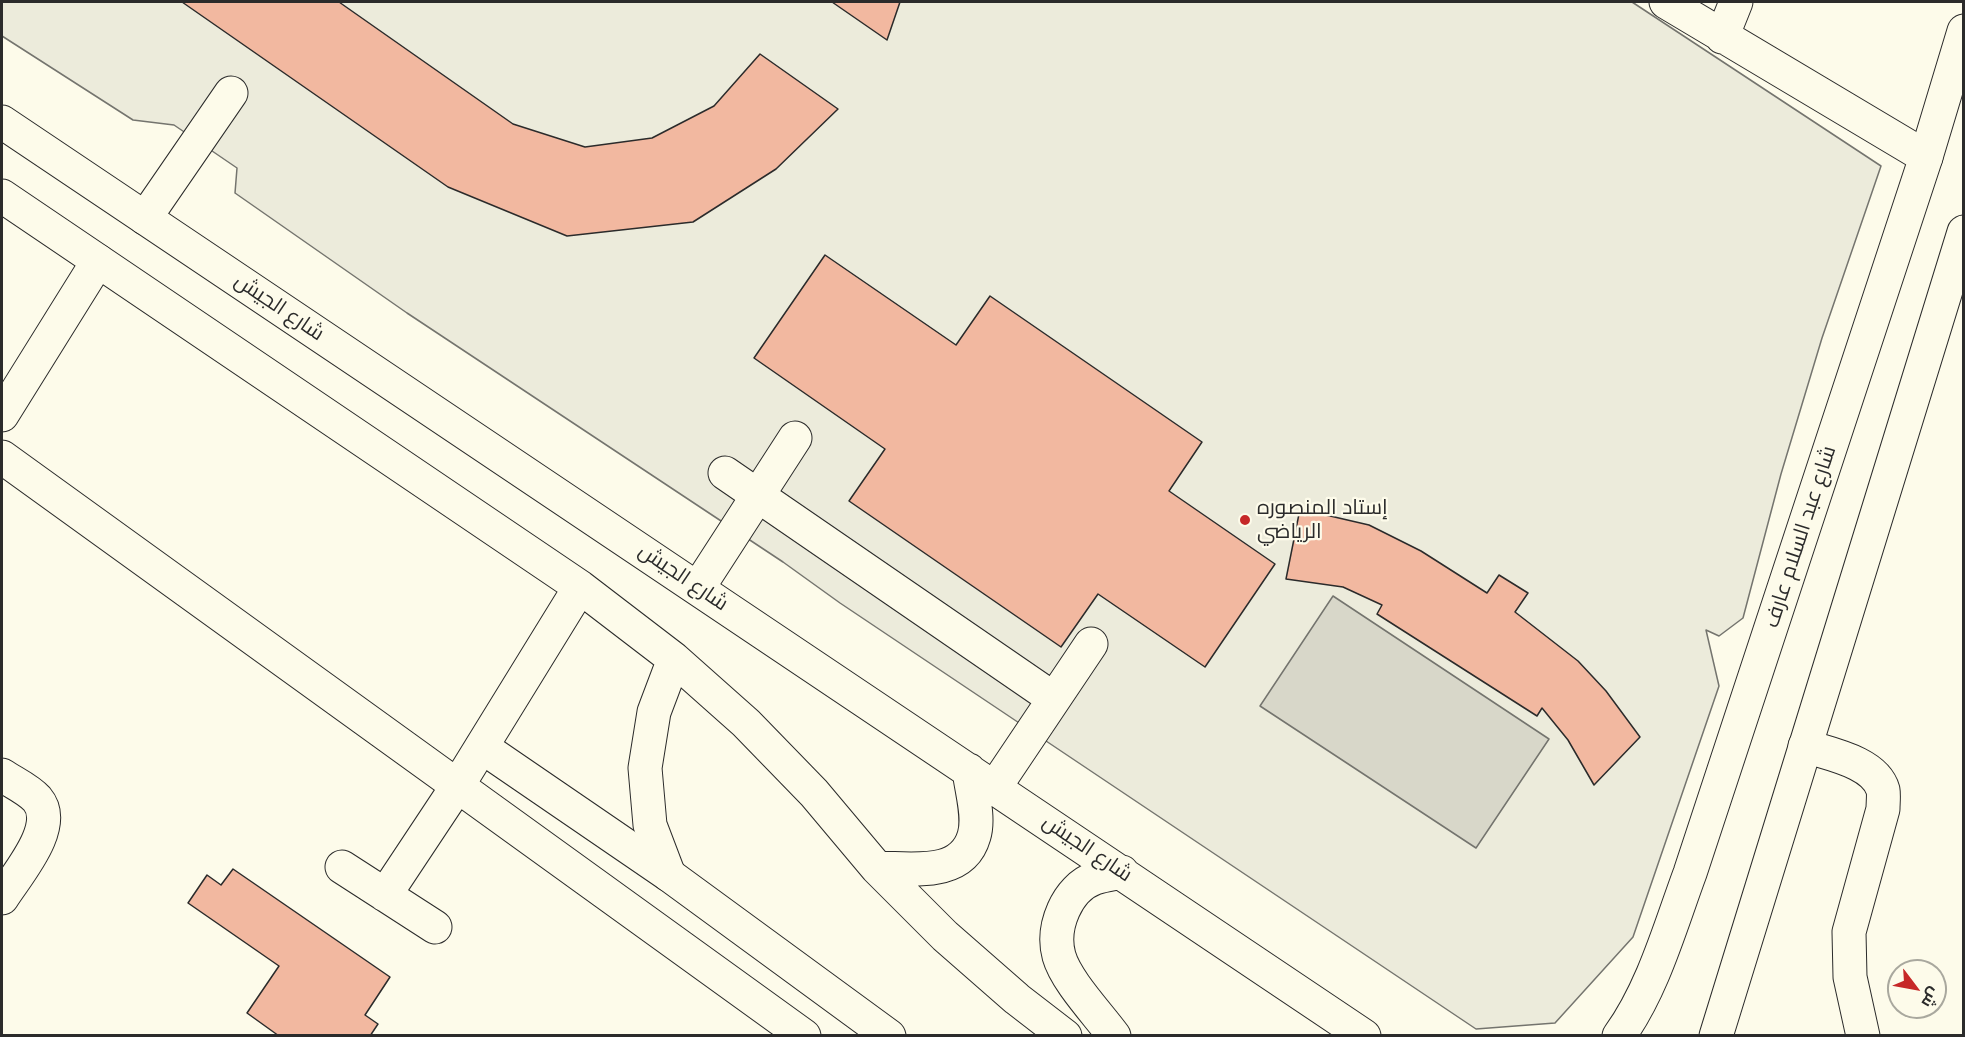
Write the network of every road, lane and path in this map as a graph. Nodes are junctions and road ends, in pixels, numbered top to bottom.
1 (1666, 2) edge
2 (1736, 2) edge
3 (1964, 31) edge
4 (1722, 37) junction
5 (231, 93) dead end
6 (2, 122) edge
7 (1926, 157) junction
8 (2, 196) edge
9 (145, 218) junction
10 (1963, 236) edge
11 (98, 261) junction
12 (2, 415) edge
13 (795, 438) dead end
14 (2, 457) edge
15 (725, 472) dead end
16 (758, 495) junction
17 (580, 587) junction
18 (698, 588) junction
19 (1091, 644) dead end
20 (674, 659) junction
21 (1054, 699) junction
22 (1805, 746) junction
23 (482, 747) junction
24 (2, 775) edge
25 (982, 779) junction
26 (458, 785) junction
27 (342, 867) dead end
28 (877, 868) junction
29 (1122, 872) junction
30 (669, 875) junction
31 (385, 895) junction
32 (2, 898) edge
33 (435, 927) dead end
34 (1626, 1030) edge
35 (804, 1035) edge
36 (889, 1035) edge
37 (1065, 1035) edge
38 (1114, 1035) edge
39 (1364, 1035) edge
40 (1716, 1035) edge
41 (1863, 1035) edge

1 - 4 main road
2 - 4 main road
3 - 7 main road, شارع عبد السلام عارف
4 - 7 main road
5 - 9 main road
6 - 9 main road, شارع الجيش
7 - 34 main road, شارع عبد السلام عارف
8 - 11 main road
9 - 18 main road, شارع الجيش
10 - 22 main road
11 - 12 main road
11 - 17 main road
13 - 16 main road
14 - 26 main road
15 - 16 main road
16 - 18 main road
16 - 21 main road
17 - 20 main road
17 - 23 main road
18 - 25 main road, شارع الجيش
19 - 21 main road
20 - 28 main road
20 - 30 main road
21 - 25 main road
22 - 40 main road
22 - 41 main road
23 - 26 main road
23 - 30 main road
24 - 32 main road
25 - 28 main road
25 - 29 main road, شارع الجيش
26 - 31 main road
26 - 35 main road
27 - 31 main road
28 - 37 main road
29 - 38 main road
29 - 39 main road, شارع الجيش
30 - 36 main road
31 - 33 main road

